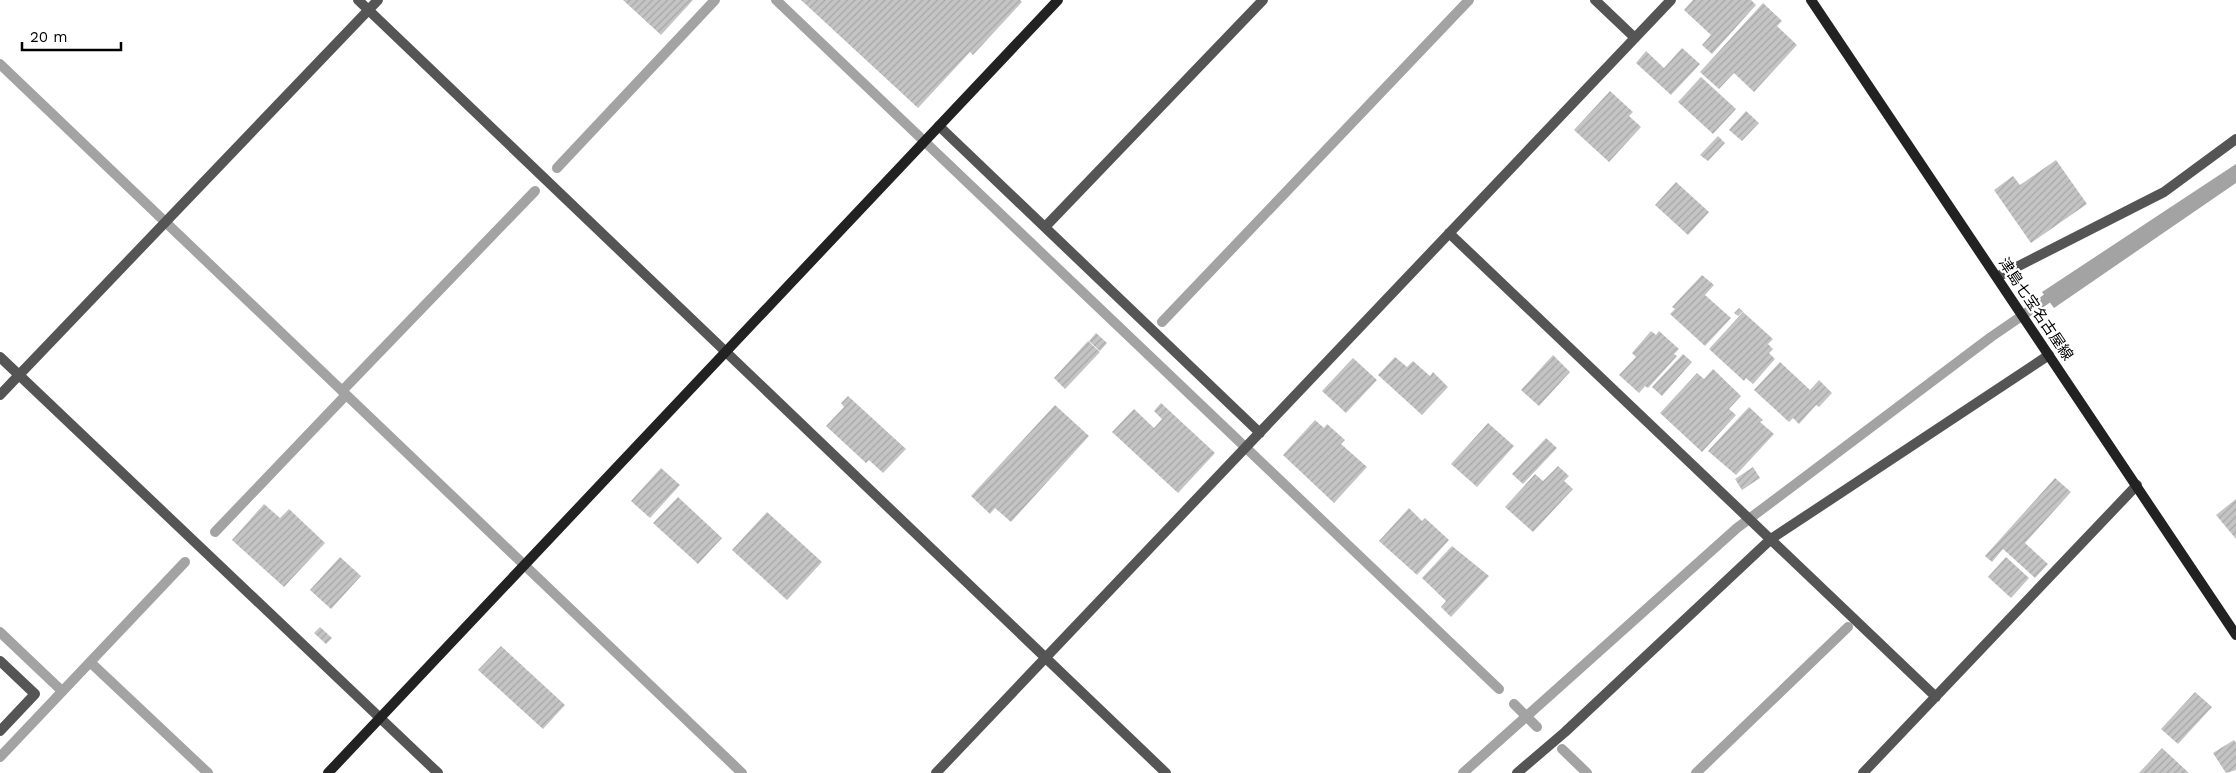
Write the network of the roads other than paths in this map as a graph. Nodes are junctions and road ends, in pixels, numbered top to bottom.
1 (358, 0) edge
2 (378, 0) edge
3 (1058, 0) edge
4 (1263, 0) edge
5 (1595, 0) edge
6 (1671, 0) edge
7 (1811, 0) edge
8 (369, 10) junction
9 (1635, 38) junction
10 (936, 129) junction
11 (2236, 139) edge
12 (1045, 227) junction
13 (1449, 233) junction
14 (1996, 277) junction
15 (726, 352) junction
16 (2049, 355) junction
17 (0, 357) edge
18 (19, 375) junction
19 (0, 395) edge
20 (1260, 433) junction
21 (2137, 485) junction
22 (1771, 539) junction
23 (2236, 635) edge
24 (1046, 657) junction
25 (0, 661) edge
26 (1936, 697) junction
27 (380, 718) junction
28 (0, 731) edge
29 (328, 773) edge
30 (438, 773) edge
31 (936, 773) edge
32 (1166, 773) edge
33 (1517, 773) edge
34 (1863, 773) edge

1 - 8 street
2 - 8 street
3 - 10 street
4 - 12 street
5 - 9 street
6 - 9 street
7 - 14 street, 津島七宝名古屋線
8 - 15 street
8 - 18 street
9 - 13 street
10 - 12 street
10 - 15 street
11 - 14 street
12 - 20 street
13 - 20 street
13 - 22 street
14 - 16 street, 津島七宝名古屋線
15 - 24 street
15 - 27 street
16 - 21 street, 津島七宝名古屋線
16 - 22 street
17 - 18 street
18 - 19 street
18 - 27 street
20 - 24 street
21 - 23 street, 津島七宝名古屋線
21 - 26 street
22 - 26 street
22 - 33 street
24 - 31 street
24 - 32 street
25 - 28 street
26 - 34 street
27 - 29 street
27 - 30 street

